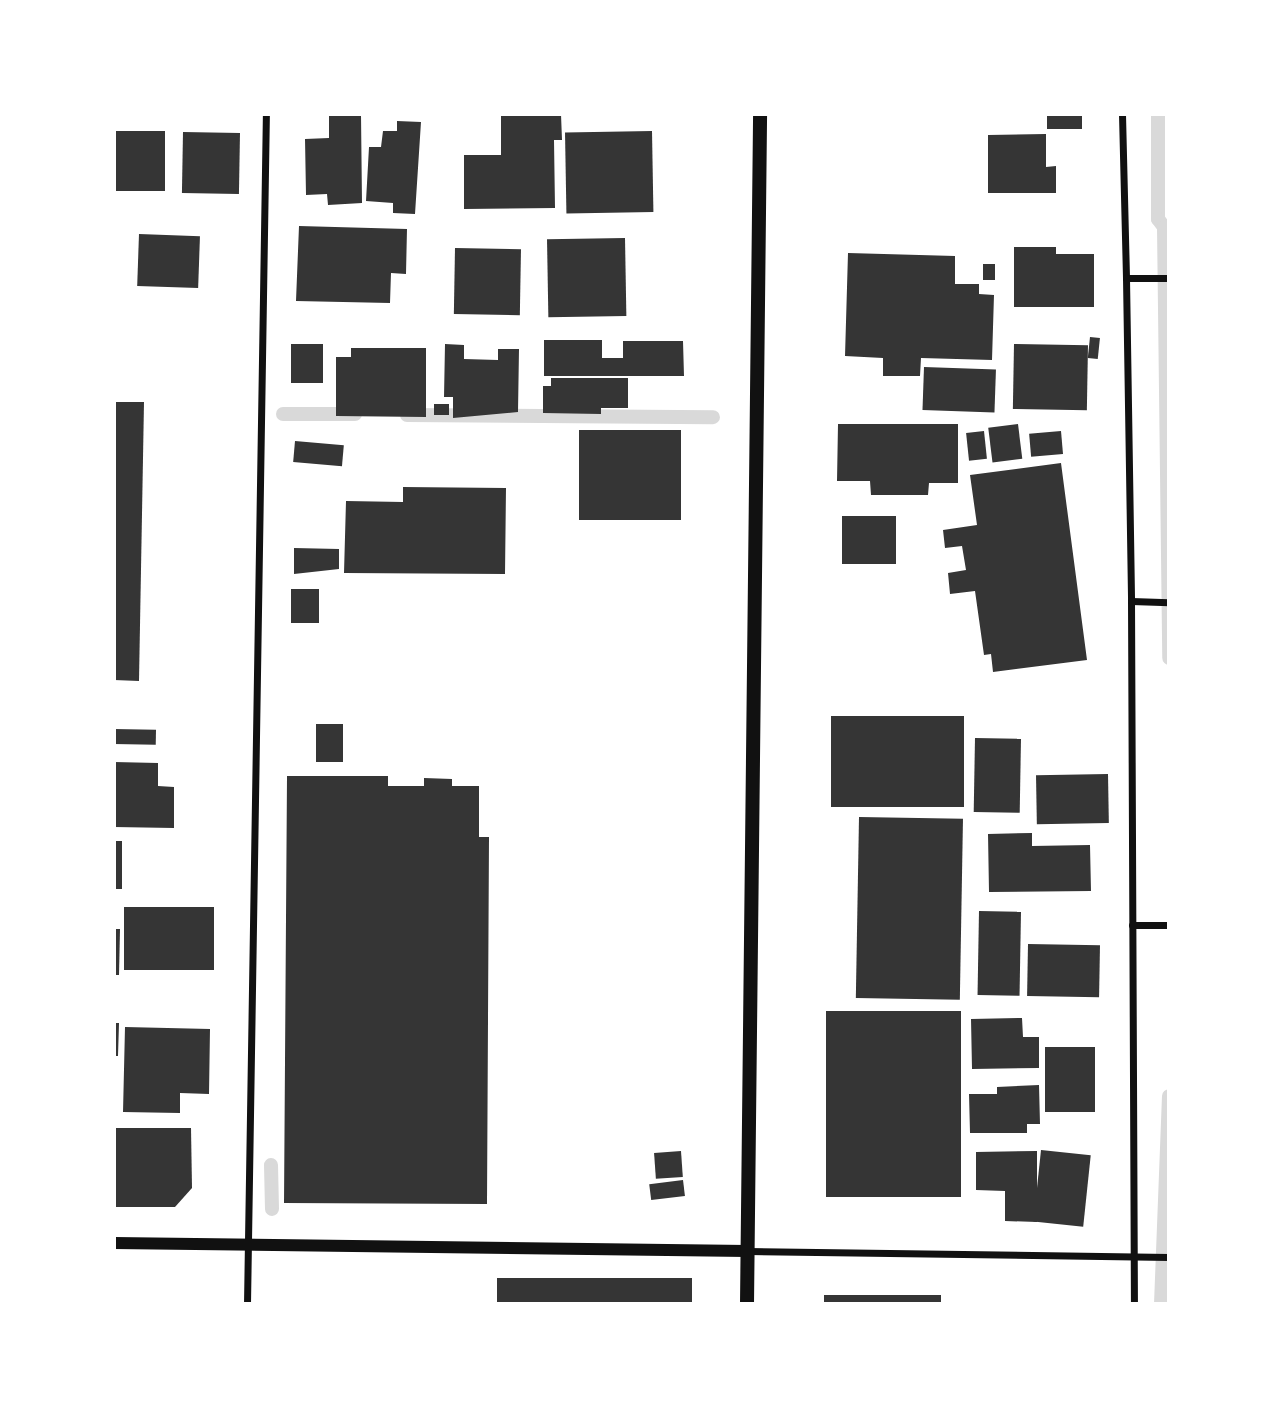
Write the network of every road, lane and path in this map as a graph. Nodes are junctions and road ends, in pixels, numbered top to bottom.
1 (266, 114) edge
2 (760, 114) edge
3 (1122, 114) edge
4 (1126, 278) junction
5 (1169, 278) edge
6 (1131, 601) junction
7 (1169, 602) edge
8 (1132, 925) junction
9 (1169, 925) edge
10 (114, 1242) edge
11 (248, 1245) junction
12 (747, 1251) junction
13 (1169, 1257) edge
14 (1135, 1258) junction
15 (247, 1304) edge
16 (747, 1304) edge
17 (1134, 1304) edge

1 - 11 street
2 - 12 main road
3 - 4 street
4 - 5 street
4 - 6 street
6 - 7 street
6 - 8 street
8 - 9 street
8 - 14 street
10 - 11 street
11 - 12 street
11 - 15 street
12 - 14 street
12 - 16 main road
13 - 14 street
14 - 17 street

